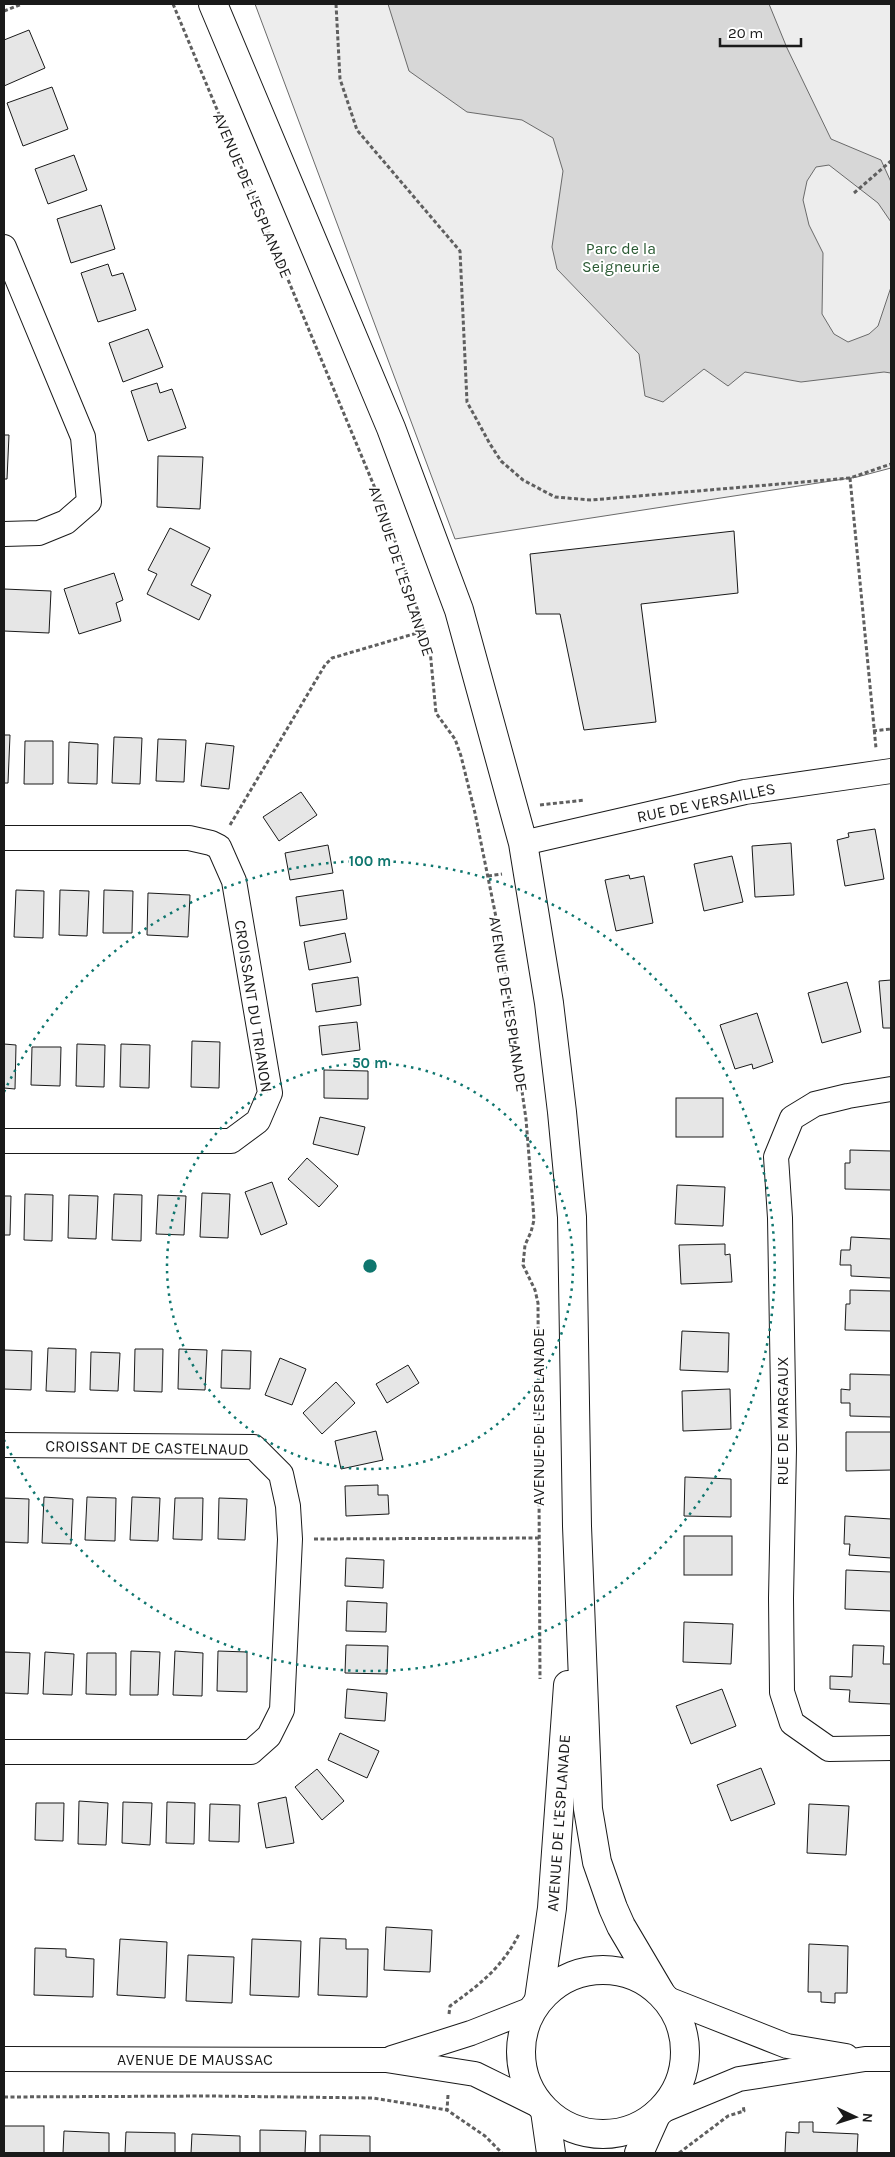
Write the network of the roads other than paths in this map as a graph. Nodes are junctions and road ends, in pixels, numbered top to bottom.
1 (213, 4) edge
2 (4, 247) edge
3 (4, 534) edge
4 (891, 771) edge
5 (4, 838) edge
6 (523, 842) junction
7 (891, 1089) edge
8 (4, 1141) edge
9 (4, 1445) edge
10 (577, 1526) junction
11 (891, 1748) edge
12 (4, 1752) edge
13 (663, 1995) junction
14 (535, 2004) junction
15 (4, 2059) edge
16 (891, 2059) edge
17 (386, 2060) junction
18 (865, 2060) junction
19 (542, 2109) junction
20 (658, 2114) junction
21 (551, 2153) edge
22 (639, 2153) edge

1 - 6 street, AVENUE DE L'ESPLANADE
2 - 3 street
4 - 6 street, RUE DE VERSAILLES
5 - 8 street, CROISSANT DU TRIANON
6 - 10 street, AVENUE DE L'ESPLANADE
7 - 11 street, RUE DE MARGAUX
9 - 12 street, CROISSANT DE CASTELNAUD
10 - 13 street, AVENUE DE L'ESPLANADE
10 - 14 street, AVENUE DE L'ESPLANADE
13 - 14 street
13 - 18 street
13 - 20 street
14 - 17 street, AVENUE DE MAUSSAC
14 - 19 street
15 - 17 street, AVENUE DE MAUSSAC
16 - 18 street
17 - 19 street, AVENUE DE MAUSSAC
18 - 20 street
19 - 20 street
19 - 21 street
20 - 22 street

